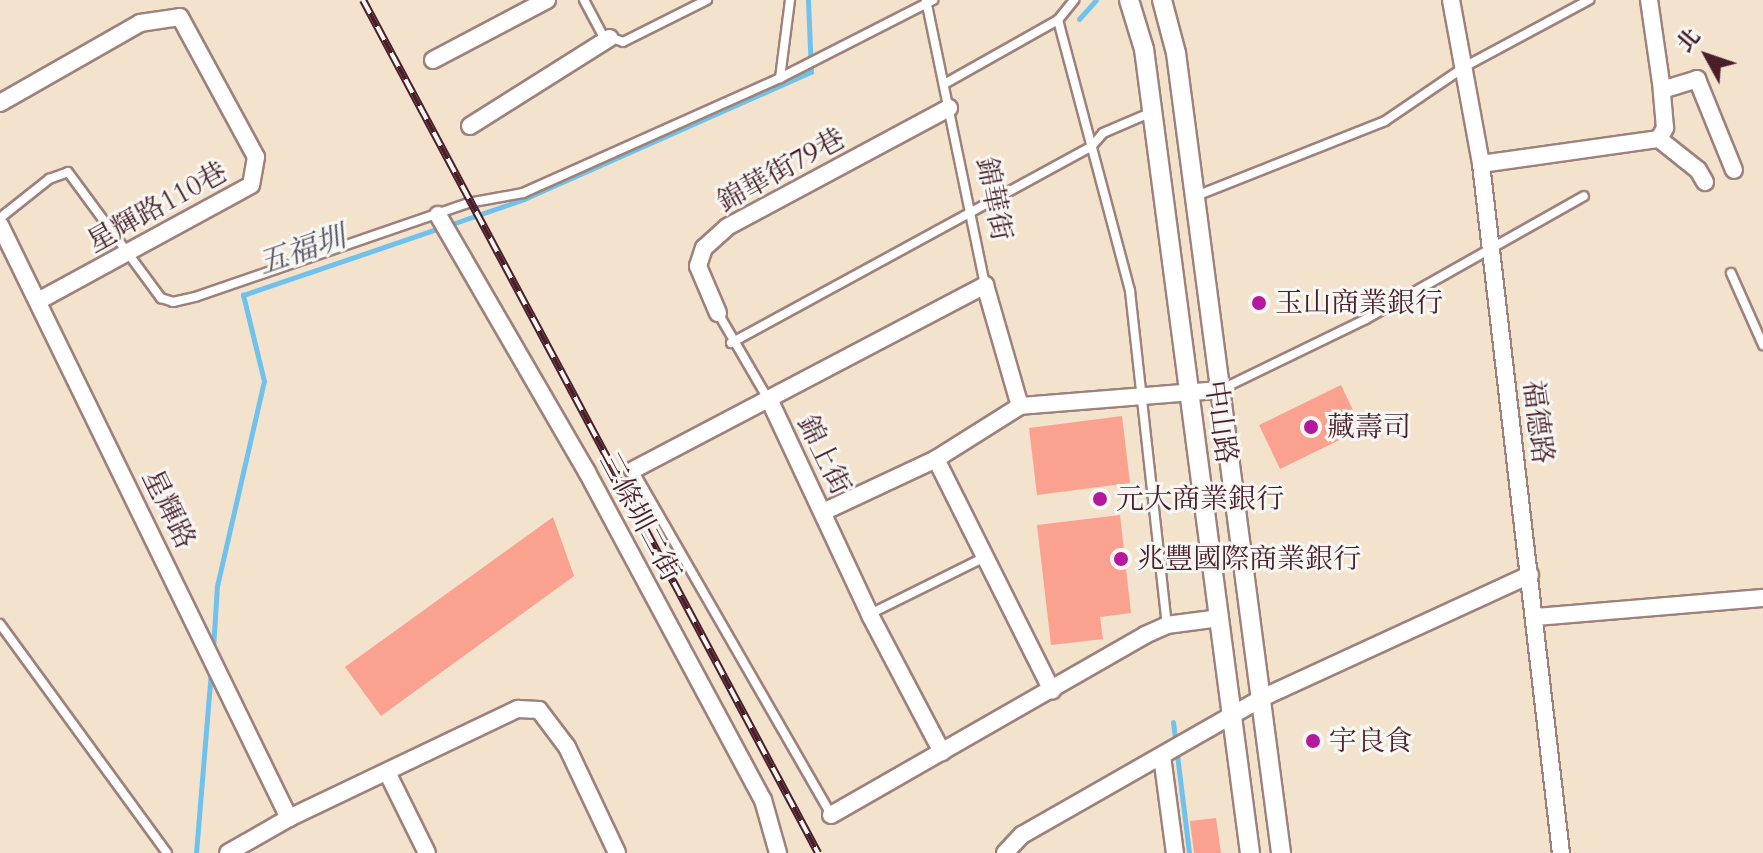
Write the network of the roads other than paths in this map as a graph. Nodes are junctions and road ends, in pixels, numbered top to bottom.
1 (547, 0) edge
2 (584, 0) edge
3 (707, 0) edge
4 (790, 0) edge
5 (1074, 0) edge
6 (1129, 0) edge
7 (1162, 0) edge
8 (1451, 0) edge
9 (1589, 0) edge
10 (1649, 0) edge
11 (929, 1) edge
12 (1058, 20) junction
13 (610, 38) junction
14 (433, 60) dead end
15 (1466, 66) junction
16 (780, 78) junction
17 (946, 83) junction
18 (1662, 90) junction
19 (0, 103) edge
20 (949, 108) junction
21 (1152, 112) junction
22 (470, 126) dead end
23 (1659, 139) junction
24 (1091, 147) junction
25 (1481, 164) junction
26 (1734, 170) dead end
27 (1705, 182) dead end
28 (1195, 196) junction
29 (1584, 196) dead end
30 (970, 215) junction
31 (439, 217) junction
32 (0, 218) edge
33 (0, 225) edge
34 (1490, 245) junction
35 (128, 255) junction
36 (1731, 273) dead end
37 (985, 285) junction
38 (40, 300) junction
39 (718, 313) joint
40 (731, 343) junction
41 (1763, 345) edge
42 (1218, 390) junction
43 (1189, 395) junction
44 (1145, 398) junction
45 (769, 399) junction
46 (1020, 406) junction
47 (936, 459) junction
48 (633, 470) joint
49 (823, 512) junction
50 (985, 557) junction
51 (1530, 575) junction
52 (1763, 598) edge
53 (870, 615) junction
54 (1535, 617) junction
55 (1220, 618) junction
56 (0, 624) edge
57 (1167, 625) junction
58 (1052, 691) junction
59 (1262, 698) junction
60 (1233, 714) junction
61 (942, 752) junction
62 (1162, 756) junction
63 (387, 772) junction
64 (831, 815) joint
65 (289, 818) junction
66 (255, 846) edge
67 (167, 853) edge
68 (228, 853) edge
69 (427, 853) edge
70 (617, 853) edge
71 (778, 853) edge
72 (1005, 853) edge
73 (1175, 853) edge
74 (1250, 853) edge
75 (1281, 853) edge
76 (1561, 853) edge

1 - 14 street
2 - 13 lane
3 - 13 lane
4 - 16 lane
5 - 12 lane
6 - 21 street, 中山路
7 - 28 street, 中山路
8 - 15 street, 福德路
9 - 15 lane
10 - 18 street
11 - 16 lane
11 - 17 lane, 錦華街
12 - 17 lane
12 - 24 lane
13 - 22 street
15 - 25 street, 福德路
15 - 28 lane
16 - 31 lane
17 - 20 lane, 錦華街
18 - 23 street
18 - 26 street
19 - 35 street, 星輝路110巷
20 - 30 lane, 錦華街
20 - 39 street, 錦華街79巷
21 - 24 lane
21 - 43 street, 中山路
23 - 25 street
23 - 27 street
24 - 30 lane
24 - 44 lane
25 - 34 street, 福德路
28 - 42 street, 中山路
29 - 34 lane
30 - 37 lane, 錦華街
30 - 40 lane
31 - 35 lane
31 - 71 street, 三條圳二街
32 - 35 lane
33 - 38 street, 星輝路
34 - 42 lane
34 - 51 street, 福德路
35 - 38 street, 星輝路110巷
36 - 41 lane
37 - 45 street, 錦上街
37 - 46 street, 錦華街
38 - 65 street, 星輝路
39 - 40 lane
40 - 45 lane
42 - 43 street
42 - 59 street, 中山路
43 - 44 street
43 - 55 street, 中山路
44 - 46 street
44 - 57 lane
45 - 48 street
45 - 49 street, 錦上街
46 - 47 street
47 - 49 street
47 - 50 street
48 - 64 lane
49 - 53 street, 錦上街
50 - 53 lane
50 - 58 street
51 - 54 street, 福德路
51 - 59 street
52 - 54 street
53 - 61 street, 錦上街
54 - 76 street, 福德路
55 - 57 street
55 - 60 street, 中山路
56 - 67 lane
57 - 58 street
58 - 61 street
59 - 60 street
59 - 75 street, 中山路
60 - 62 street
60 - 74 street, 中山路
61 - 64 street
62 - 72 street
62 - 73 street
63 - 65 street
63 - 69 street
63 - 70 street
65 - 66 street
66 - 68 street

